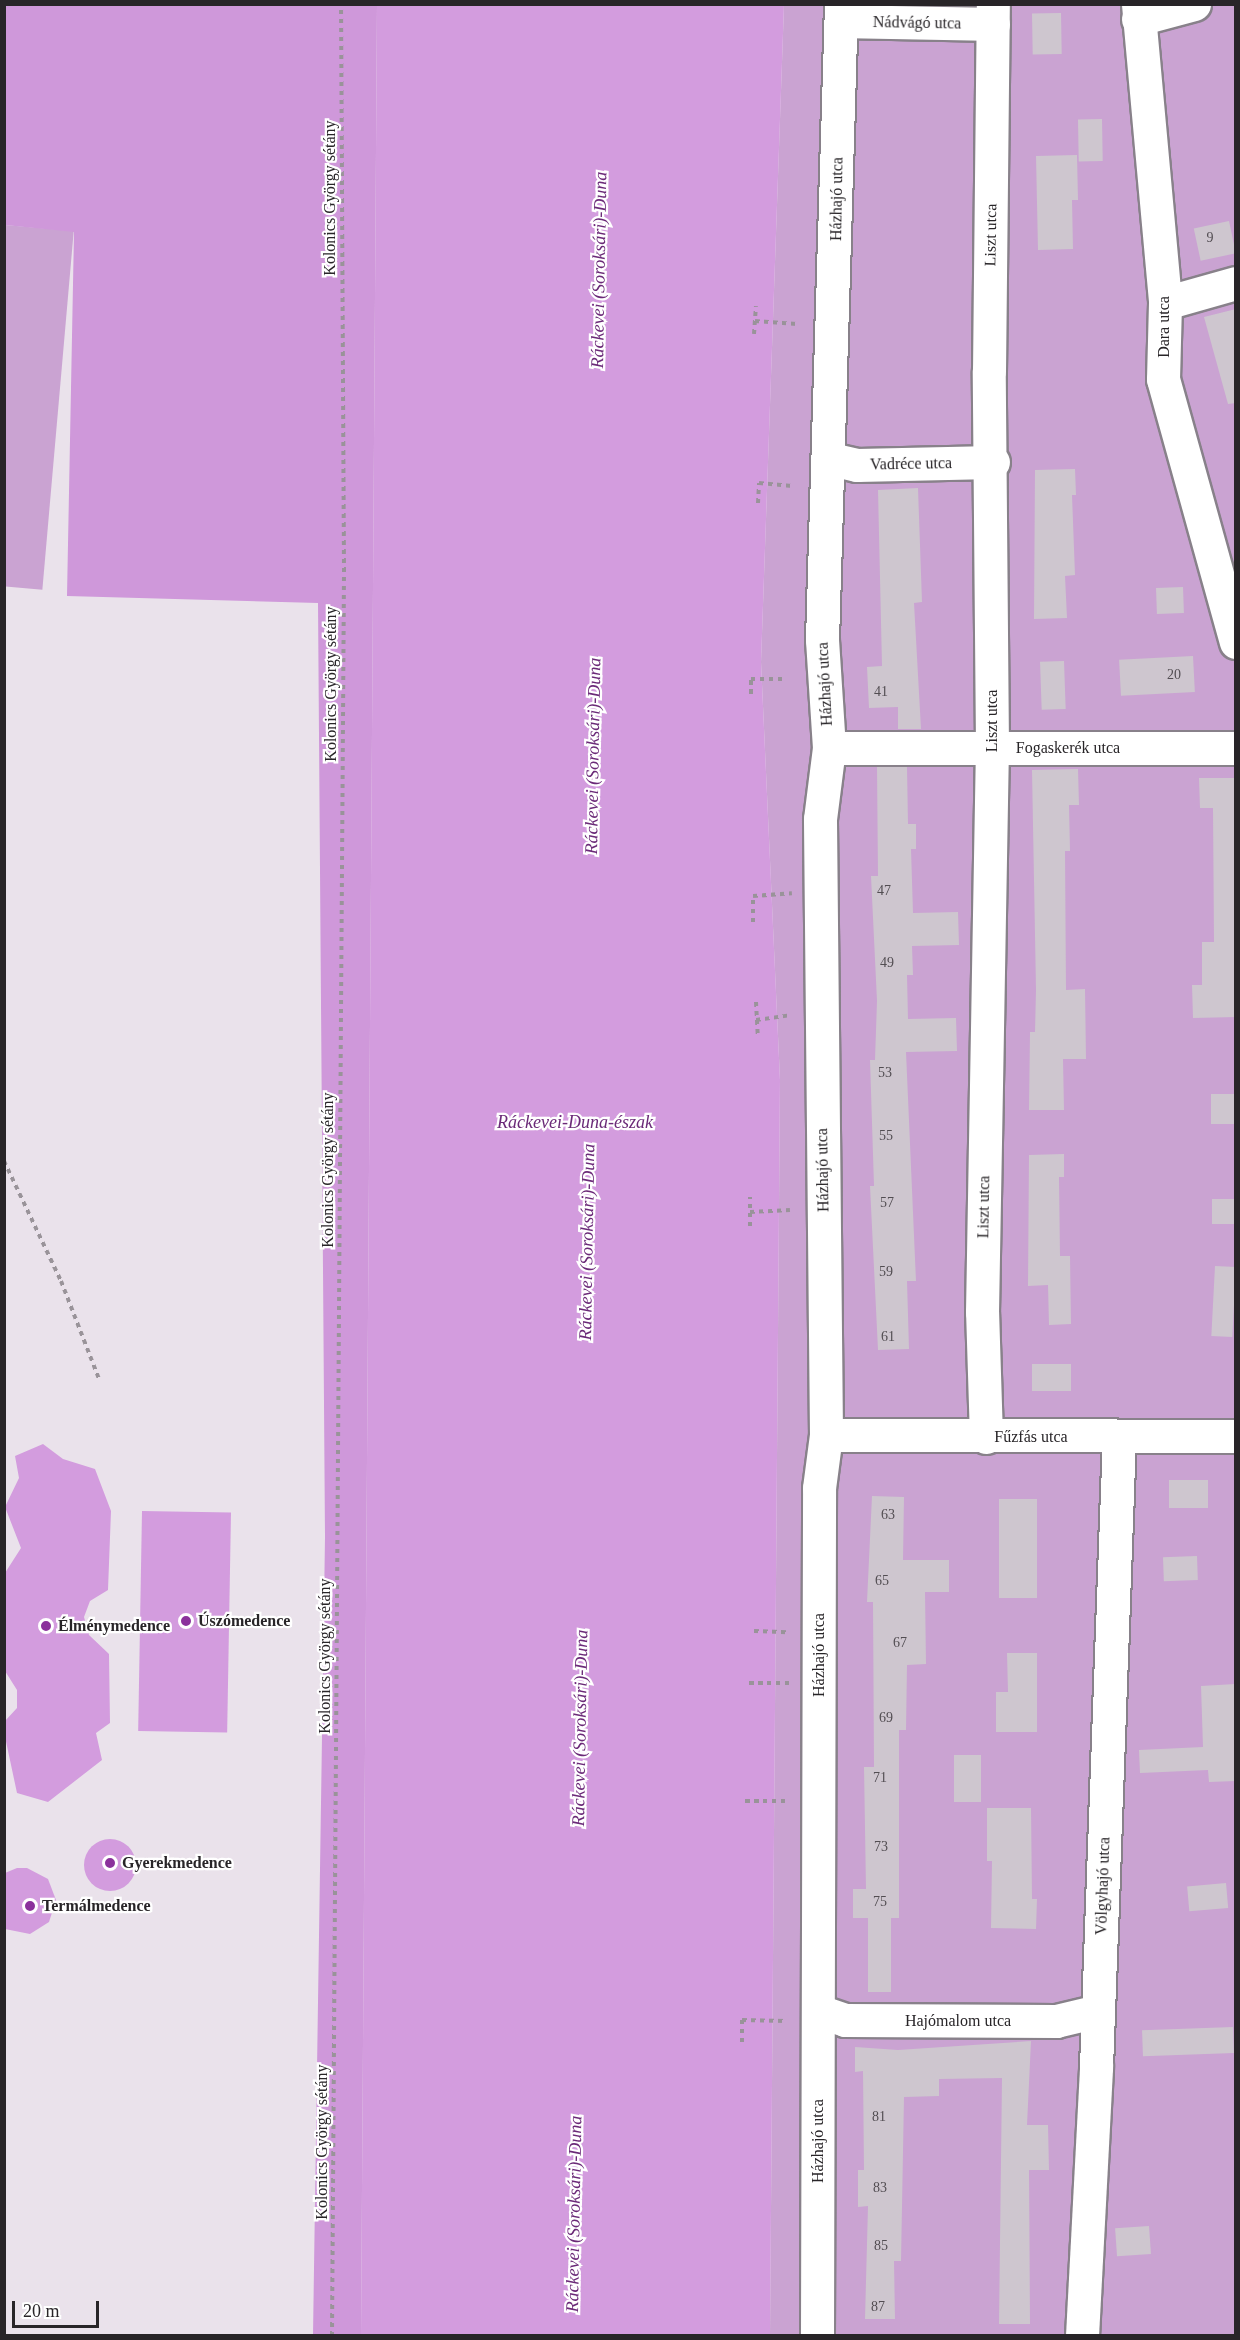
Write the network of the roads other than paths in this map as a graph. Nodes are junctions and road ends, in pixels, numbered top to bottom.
1 (1194, 4) edge
2 (1138, 12) edge
3 (841, 13) edge
4 (993, 14) edge
5 (1236, 283) edge
6 (1165, 303) junction
7 (831, 459) junction
8 (993, 462) junction
9 (1228, 582) edge
10 (1236, 642) edge
11 (992, 747) junction
12 (829, 748) junction
13 (1236, 748) edge
14 (826, 1436) junction
15 (1236, 1436) edge
16 (986, 1437) junction
17 (1119, 1437) junction
18 (1098, 2011) junction
19 (804, 2016) junction
20 (817, 2336) edge
21 (1082, 2336) edge

1 - 2 street
2 - 6 street, Dara utca
3 - 4 street, Nádvágó utca
3 - 7 street, Házhajó utca
4 - 8 street, Liszt utca
5 - 6 street
6 - 9 street, Dara utca
7 - 8 street, Vadréce utca
7 - 12 street, Házhajó utca
8 - 11 street, Liszt utca
9 - 10 street, Dara utca
11 - 12 street, Fogaskerék utca
11 - 13 street, Fogaskerék utca
11 - 16 street, Liszt utca
12 - 14 street, Házhajó utca
14 - 16 street, Fűzfás utca
14 - 19 street, Házhajó utca
15 - 17 street, Fűzfás utca
16 - 17 street, Fűzfás utca
17 - 18 street, Völgyhajó utca
18 - 19 street, Hajómalom utca
18 - 21 street, Völgyhajó utca
19 - 20 street, Házhajó utca

